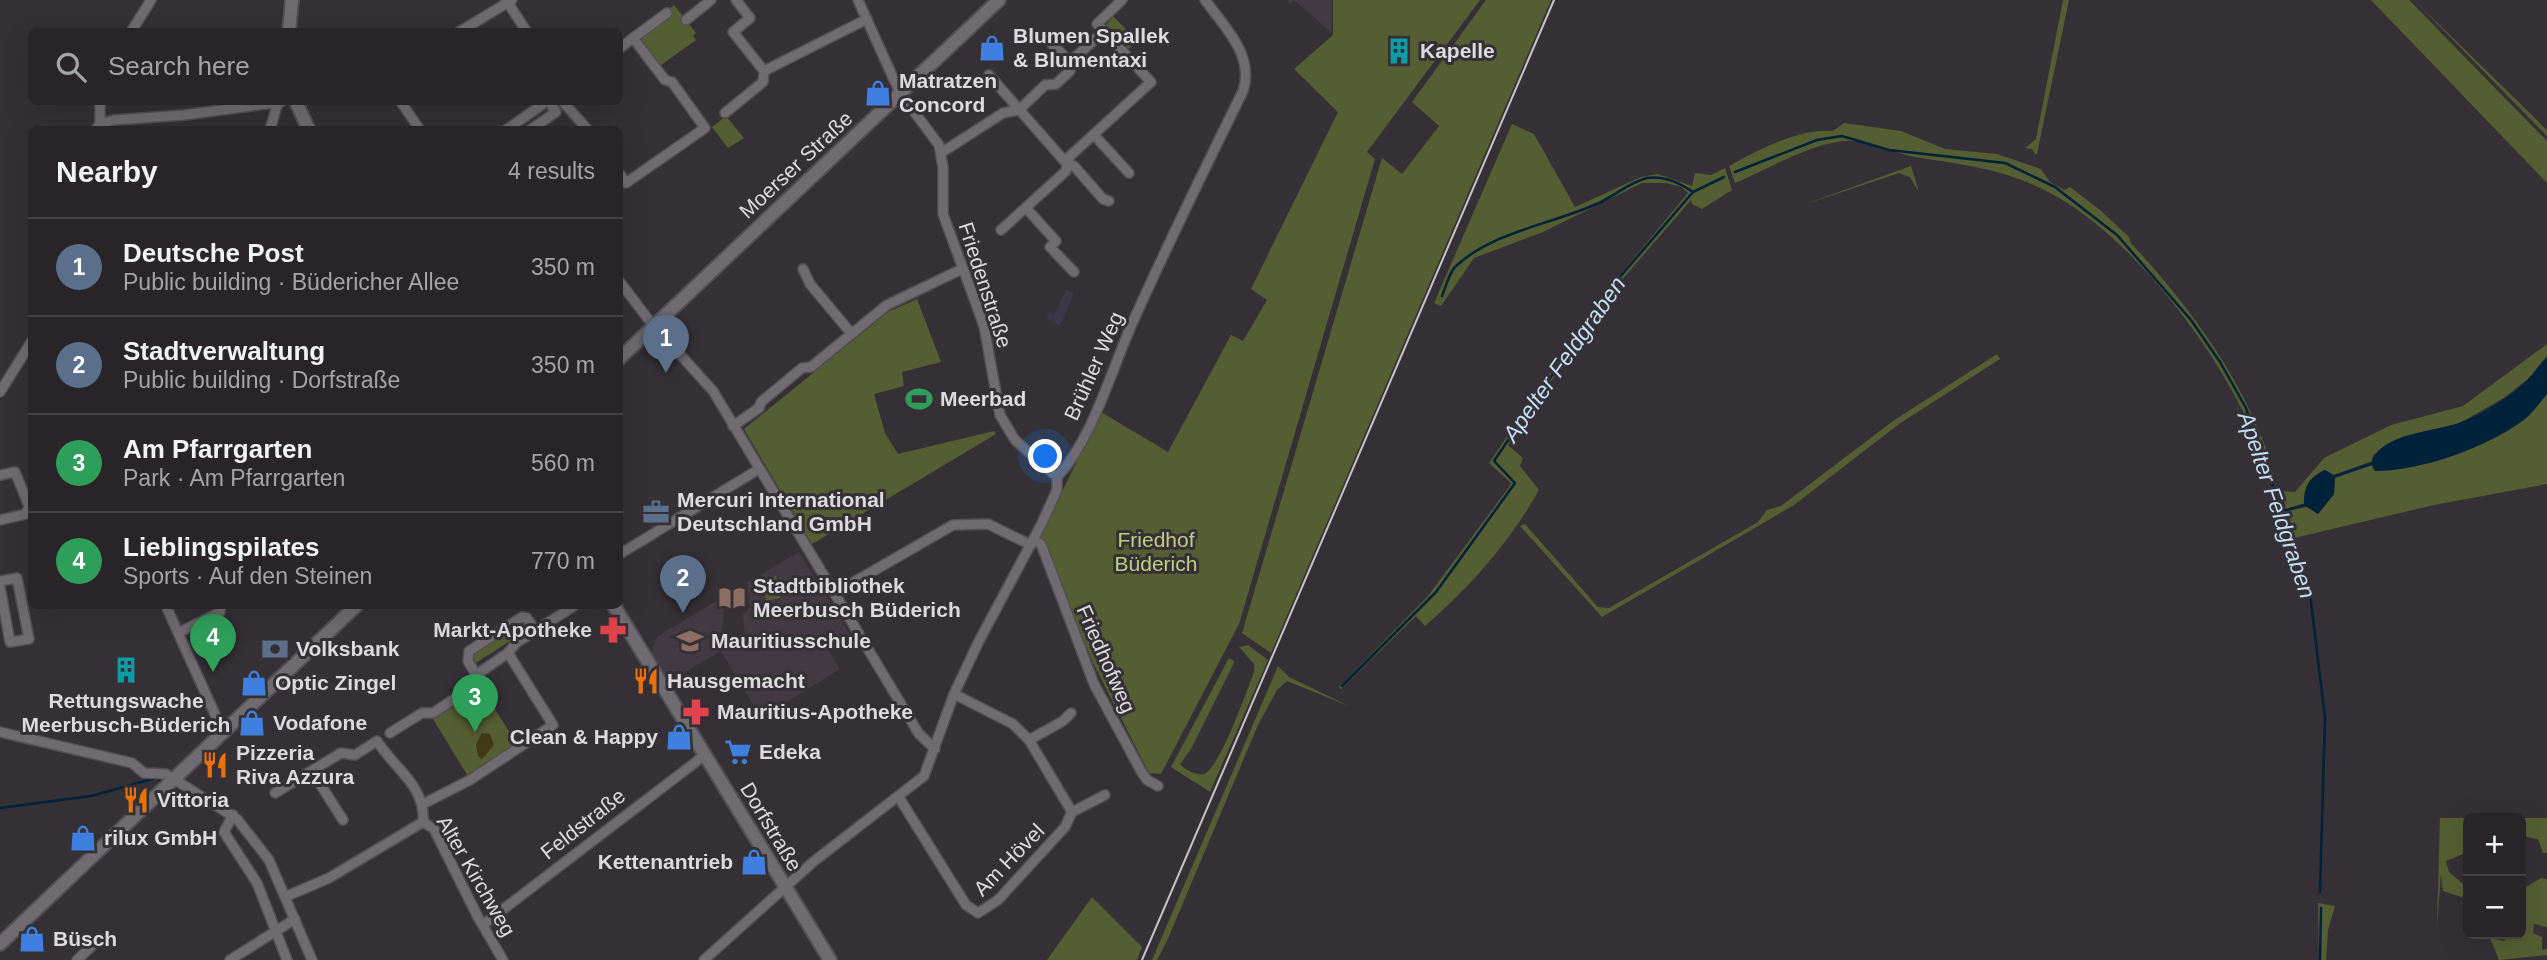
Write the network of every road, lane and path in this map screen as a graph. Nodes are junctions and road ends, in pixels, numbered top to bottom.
1 (151, 0) edge
2 (292, 0) edge
3 (711, 0) edge
4 (736, 0) edge
5 (858, 0) edge
6 (999, 0) edge
7 (1122, 0) edge
8 (1205, 0) edge
9 (508, 1) edge
10 (667, 13) dead end
11 (867, 19) junction
12 (686, 20) dead end
13 (134, 28) edge
14 (289, 28) edge
15 (465, 28) edge
16 (525, 28) edge
17 (1104, 31) junction
18 (1045, 37) dead end
19 (633, 38) junction
20 (623, 46) edge
21 (1070, 62) junction
22 (764, 71) junction
23 (989, 75) dead end
24 (900, 93) junction
25 (1009, 100) junction
26 (100, 105) edge
27 (258, 105) edge
28 (279, 105) edge
29 (297, 105) edge
30 (403, 105) edge
31 (544, 105) edge
32 (550, 105) edge
33 (566, 105) edge
34 (1018, 110) junction
35 (725, 113) dead end
36 (1003, 113) junction
37 (97, 126) edge
38 (99, 126) edge
39 (271, 126) edge
40 (307, 126) edge
41 (417, 126) edge
42 (512, 126) edge
43 (536, 126) edge
44 (584, 126) edge
45 (1095, 136) junction
46 (941, 153) junction
47 (1068, 164) junction
48 (1129, 173) dead end
49 (623, 178) edge
50 (1109, 201) dead end
51 (1026, 208) junction
52 (1001, 230) dead end
53 (803, 269) dead end
54 (962, 269) junction
55 (1074, 272) dead end
56 (623, 286) edge
57 (654, 325) junction
58 (851, 333) junction
59 (28, 347) edge
60 (623, 355) edge
61 (0, 392) edge
62 (733, 426) junction
63 (759, 469) junction
64 (0, 475) edge
65 (1057, 477) junction
66 (28, 503) edge
67 (28, 509) edge
68 (0, 520) edge
69 (1032, 542) junction
70 (623, 552) edge
71 (0, 581) edge
72 (0, 587) edge
73 (835, 593) junction
74 (168, 609) edge
75 (220, 609) edge
76 (353, 609) edge
77 (569, 609) edge
78 (616, 609) edge
79 (24, 613) junction
80 (3, 617) edge
81 (535, 630) junction
82 (180, 632) junction
83 (508, 653) junction
84 (476, 675) junction
85 (954, 694) junction
86 (1070, 713) dead end
87 (0, 732) edge
88 (223, 732) junction
89 (390, 733) dead end
90 (1029, 740) junction
91 (935, 748) junction
92 (705, 755) junction
93 (312, 771) junction
94 (174, 778) junction
95 (1158, 786) dead end
96 (275, 793) dead end
97 (1105, 795) dead end
98 (898, 796) junction
99 (423, 804) junction
100 (1072, 812) junction
101 (233, 815) junction
102 (343, 820) dead end
103 (423, 822) junction
104 (786, 888) junction
105 (287, 896) junction
106 (295, 919) junction
107 (484, 924) junction
108 (275, 931) junction
109 (99, 939) dead end
110 (0, 944) edge
111 (77, 960) edge
112 (230, 960) edge
113 (287, 960) edge
114 (312, 960) edge
115 (503, 960) edge
116 (704, 960) edge
117 (830, 960) edge

1 - 13 street
2 - 14 main road
3 - 12 street
4 - 22 street
5 - 11 street, Friedenstraße
6 - 24 main road, Moerser Straße
7 - 17 street
8 - 65 street, Brühler Weg
9 - 15 street
9 - 16 street
10 - 19 street
11 - 22 street
11 - 24 street, Friedenstraße
17 - 21 street
17 - 45 street
18 - 21 street
19 - 20 street
19 - 49 street
21 - 34 street
22 - 35 street
23 - 25 street
24 - 46 street, Friedenstraße
24 - 57 main road, Moerser Straße
25 - 34 street
25 - 36 street
26 - 37 street
27 - 38 street
28 - 39 street
29 - 40 main road
30 - 41 street
31 - 42 street
32 - 43 street
33 - 44 street
34 - 36 street
34 - 47 street
36 - 46 street
45 - 47 street
45 - 48 street
46 - 54 street, Friedenstraße
47 - 50 street
47 - 51 street
51 - 52 street
51 - 55 street
53 - 58 street
54 - 58 street
54 - 65 street, Friedenstraße
56 - 57 street
57 - 60 main road, Moerser Straße
57 - 62 street
58 - 62 street
59 - 61 street
62 - 63 street
63 - 70 street
63 - 73 street
64 - 66 street
65 - 69 street, Brühler Weg
67 - 68 street
69 - 73 street
69 - 85 street, Brühler Weg
69 - 95 street, Friedhofweg
71 - 79 street
72 - 80 street
73 - 91 street
74 - 82 street
75 - 82 street
76 - 88 main road
77 - 81 street
78 - 92 main road, Dorfstraße
79 - 80 street
79 - 80 street
81 - 83 street
81 - 84 street
82 - 88 street
83 - 84 street
83 - 99 street
84 - 89 street
85 - 90 street
85 - 91 street, Brühler Weg
86 - 90 street
87 - 94 street
88 - 94 main road
90 - 100 street
91 - 98 street, Brühler Weg
92 - 104 main road, Dorfstraße
92 - 107 street, Feldstraße
93 - 96 street
93 - 99 street, Alter Kirchweg
93 - 102 street
94 - 101 street
94 - 110 main road
97 - 100 street, Am Hövel
98 - 100 street, Am Hövel
98 - 104 street, Brühler Weg
99 - 103 street, Alter Kirchweg
101 - 105 street
101 - 108 street
103 - 105 street
103 - 107 street, Alter Kirchweg
104 - 116 street, Brühler Weg
104 - 117 main road, Dorfstraße
105 - 106 street
106 - 108 street
106 - 114 street
107 - 115 street, Alter Kirchweg
108 - 112 street
108 - 113 street
109 - 111 street

